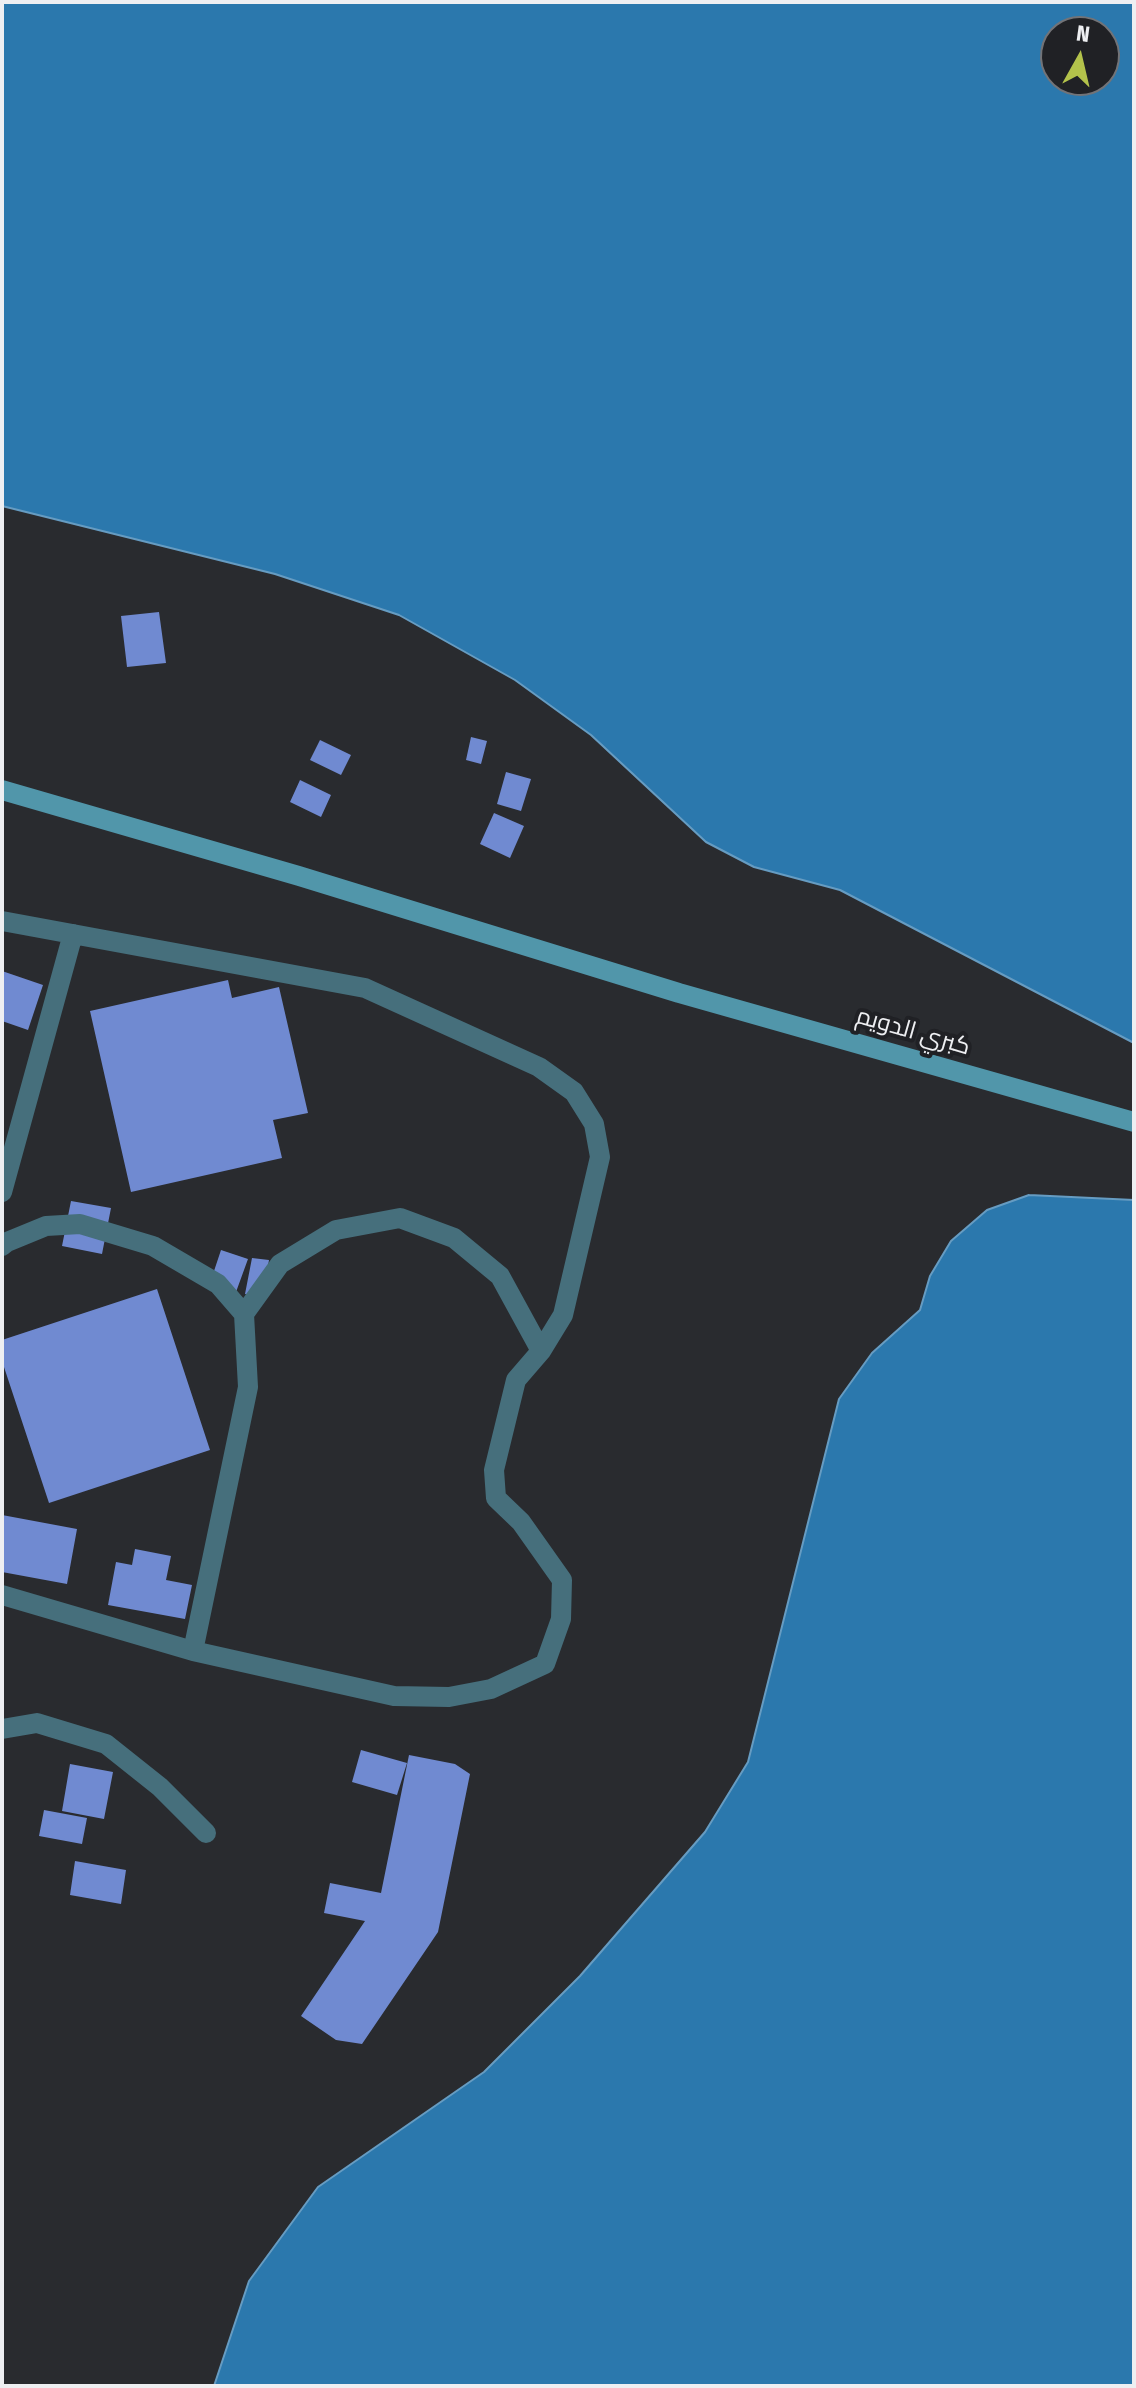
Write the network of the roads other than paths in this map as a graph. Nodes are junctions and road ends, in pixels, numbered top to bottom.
1 (2, 790) edge
2 (2, 921) edge
3 (73, 934) junction
4 (1134, 1122) edge
5 (2, 1192) edge
6 (2, 1246) edge
7 (244, 1314) junction
8 (541, 1351) junction
9 (2, 1595) edge
10 (193, 1651) junction
11 (2, 1729) edge
12 (206, 1833) dead end

1 - 4 main road, كبري الدويم
2 - 3 street
3 - 5 street
3 - 8 street
6 - 7 street
7 - 8 street
7 - 10 street
8 - 10 street
9 - 10 street
11 - 12 street

